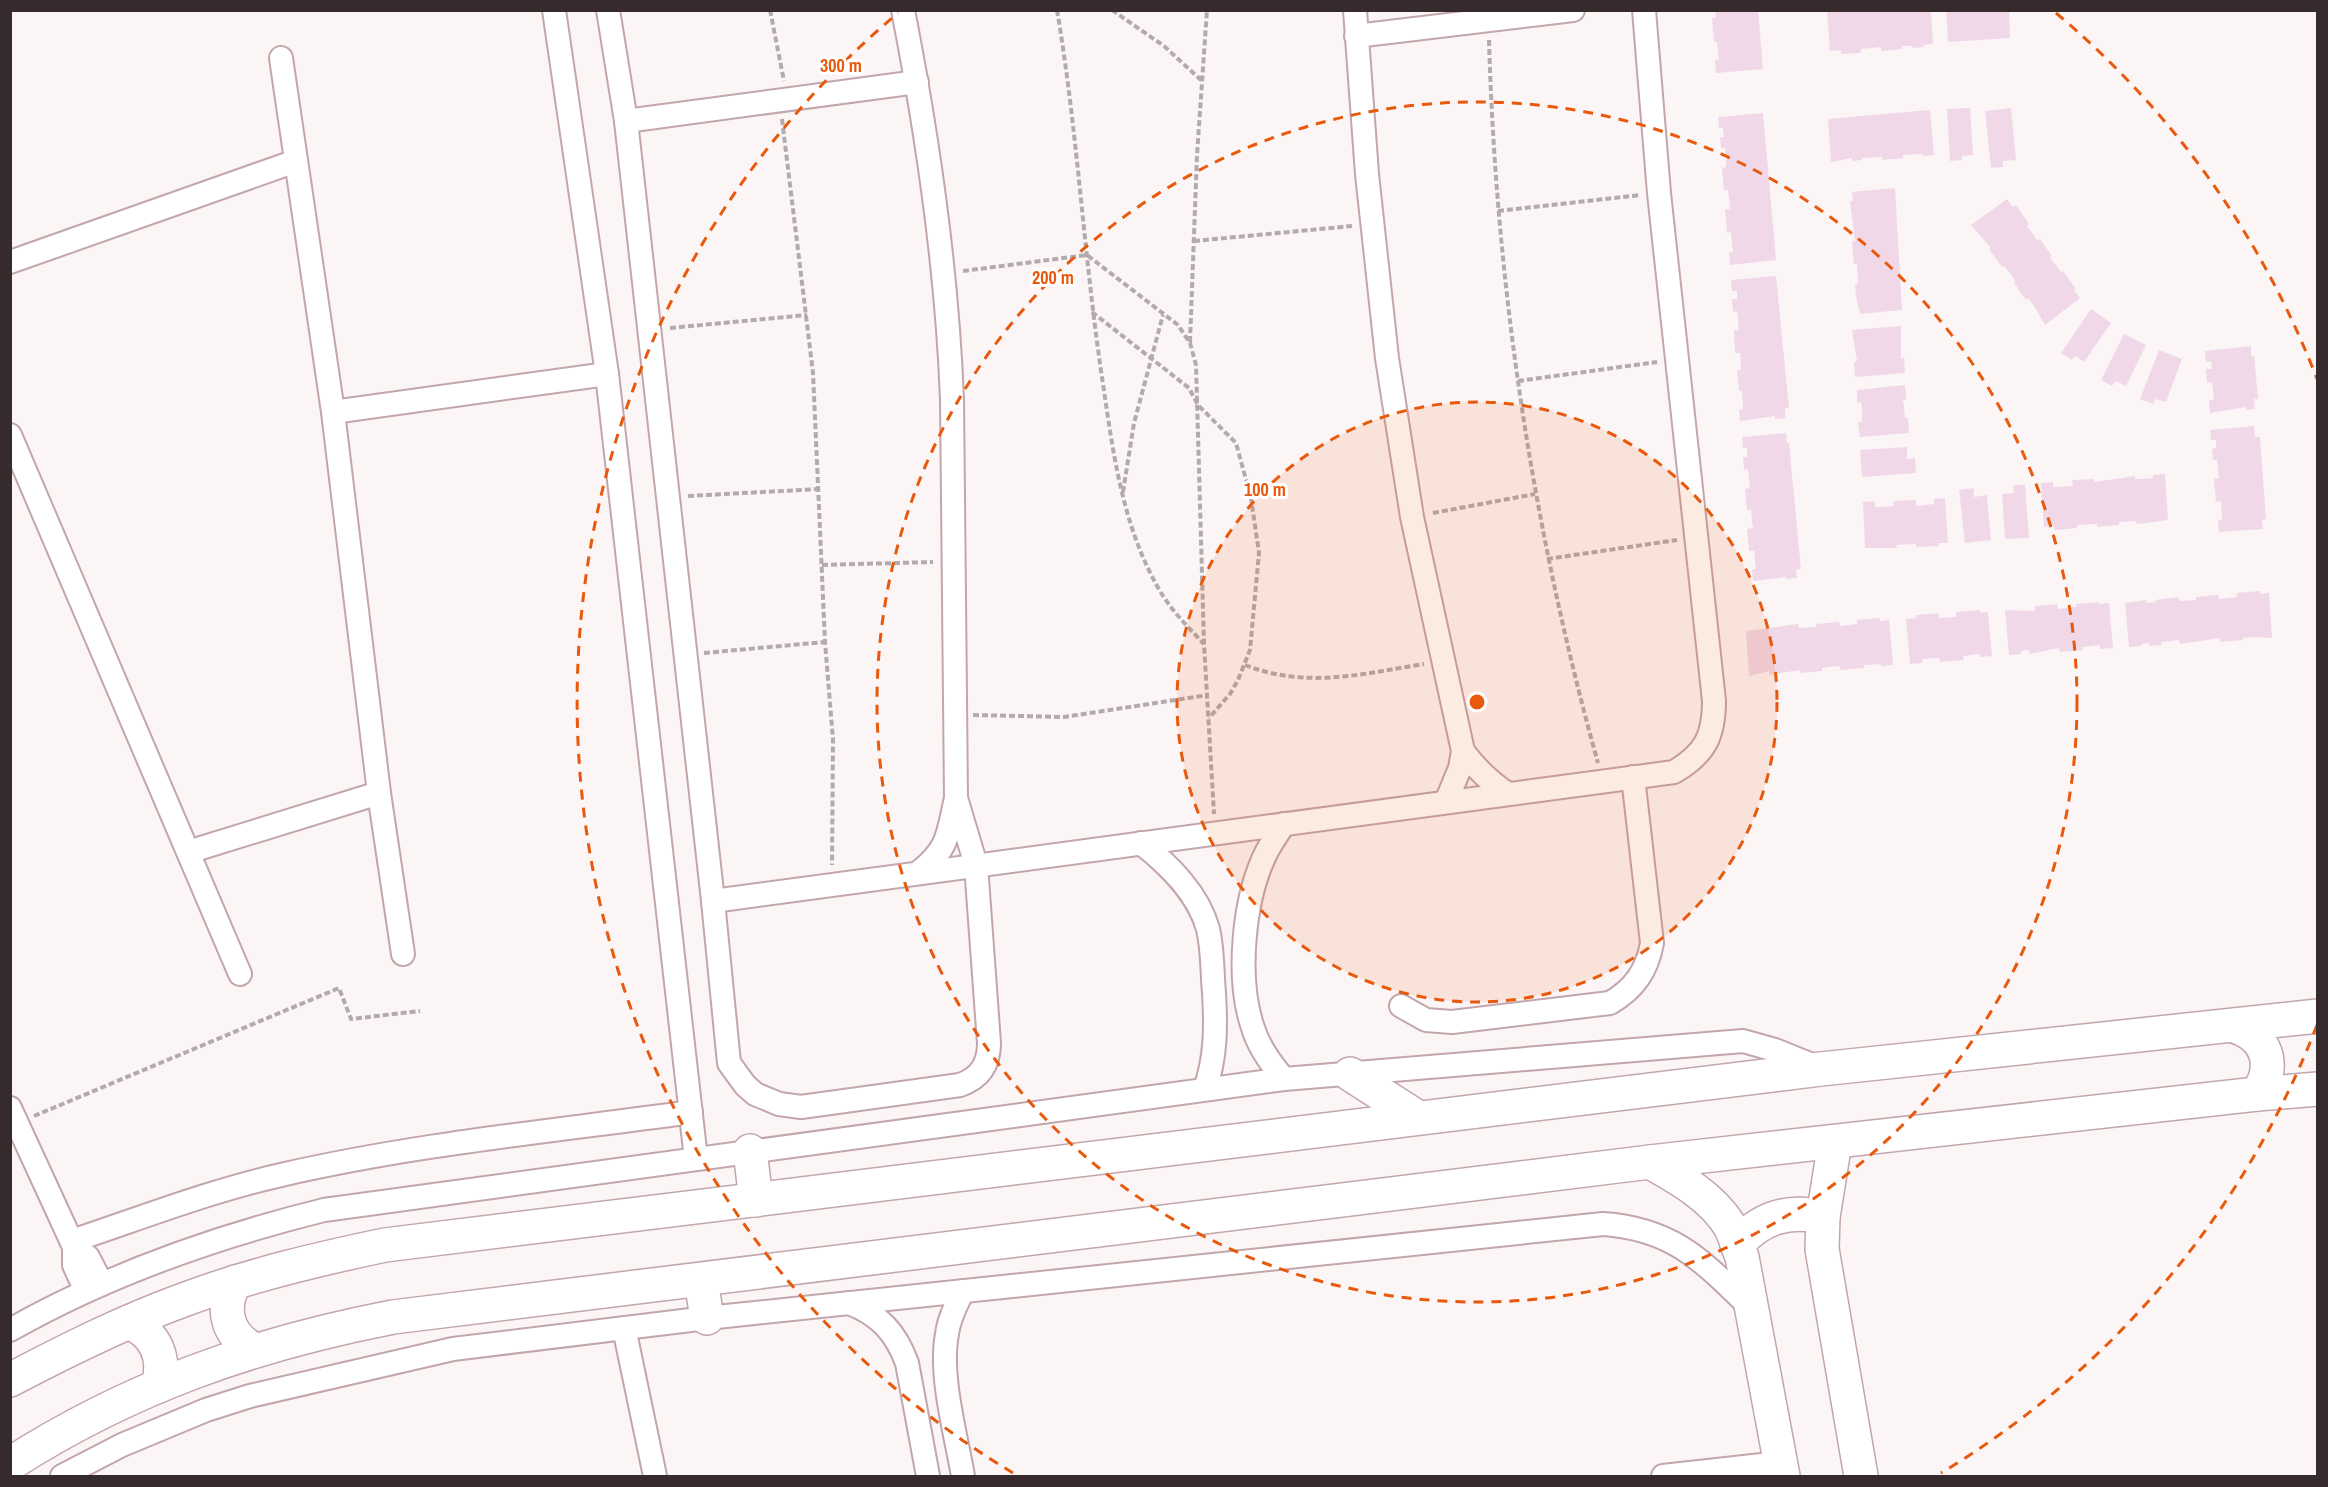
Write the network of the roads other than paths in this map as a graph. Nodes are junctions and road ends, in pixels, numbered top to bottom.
1 (554, 10) edge
2 (608, 10) edge
3 (903, 10) edge
4 (1355, 10) edge
5 (1573, 10) edge
6 (1644, 10) edge
7 (1356, 36) junction
8 (281, 58) dead end
9 (917, 82) junction
10 (626, 121) junction
11 (296, 161) junction
12 (10, 262) edge
13 (607, 374) junction
14 (333, 412) junction
15 (10, 435) edge
16 (19, 476) edge
17 (1463, 751) junction
18 (1633, 777) junction
19 (379, 793) junction
20 (1508, 794) junction
21 (956, 798) junction
22 (1446, 802) junction
23 (1284, 824) junction
24 (1141, 843) junction
25 (188, 852) junction
26 (976, 865) junction
27 (919, 872) junction
28 (713, 901) junction
29 (1246, 924) junction
30 (1207, 927) junction
31 (403, 954) dead end
32 (240, 974) dead end
33 (1401, 1006) dead end
34 (2318, 1016) edge
35 (2234, 1026) junction
36 (1253, 1030) junction
37 (1216, 1034) junction
38 (1821, 1069) junction
39 (1350, 1074) junction
40 (1284, 1079) junction
41 (1205, 1089) junction
42 (2318, 1089) edge
43 (2257, 1094) junction
44 (691, 1112) junction
45 (1417, 1117) junction
46 (13, 1119) edge
47 (1835, 1142) junction
48 (750, 1151) junction
49 (696, 1159) junction
50 (1650, 1162) junction
51 (756, 1200) junction
52 (1823, 1217) junction
53 (73, 1244) junction
54 (1737, 1245) junction
55 (701, 1280) junction
56 (235, 1282) junction
57 (94, 1287) junction
58 (963, 1291) junction
59 (849, 1303) junction
60 (1752, 1309) junction
61 (706, 1318) junction
62 (129, 1322) junction
63 (624, 1328) junction
64 (10, 1330) edge
65 (255, 1350) junction
66 (10, 1380) edge
67 (158, 1386) junction
68 (10, 1464) edge
69 (1782, 1470) edge
70 (62, 1476) edge
71 (655, 1476) edge
72 (928, 1476) edge
73 (963, 1476) edge
74 (1663, 1476) edge
75 (1861, 1476) edge

1 - 13 street
2 - 10 street
3 - 9 street
4 - 7 street
5 - 7 street
6 - 18 street
7 - 17 street
8 - 11 street
9 - 10 street
9 - 21 street
10 - 28 street
11 - 12 street
11 - 14 street
13 - 14 street
13 - 44 street
14 - 19 street
15 - 16 street
16 - 25 street
17 - 20 street
17 - 22 street
18 - 20 street
18 - 33 street
19 - 25 street
19 - 31 street
20 - 22 street
21 - 26 street
21 - 27 street
22 - 23 street
23 - 24 street
23 - 29 street
24 - 26 street
24 - 30 street
25 - 32 street
26 - 27 street
26 - 28 street
27 - 28 street
29 - 30 street
29 - 36 street
30 - 37 street
34 - 35 street
35 - 38 street
35 - 43 street
36 - 37 street
36 - 40 street
37 - 41 street
38 - 39 street
38 - 45 street
39 - 40 street
39 - 45 street
40 - 41 street
41 - 48 street
42 - 43 street
43 - 47 street
44 - 49 street
44 - 53 street
45 - 51 street
46 - 53 street
47 - 50 street
47 - 52 street
48 - 49 street
48 - 51 street
49 - 57 street
50 - 54 street
50 - 55 street
51 - 56 street
52 - 54 street
52 - 75 street
53 - 57 street
54 - 60 street
55 - 61 street
55 - 65 street
56 - 62 street
56 - 65 street
57 - 64 street
58 - 59 street
58 - 60 street
58 - 73 street
59 - 61 street
59 - 72 street
60 - 69 street
61 - 63 street
62 - 66 street
62 - 67 street
63 - 70 street
63 - 71 street
65 - 67 street
67 - 68 street
69 - 74 street

